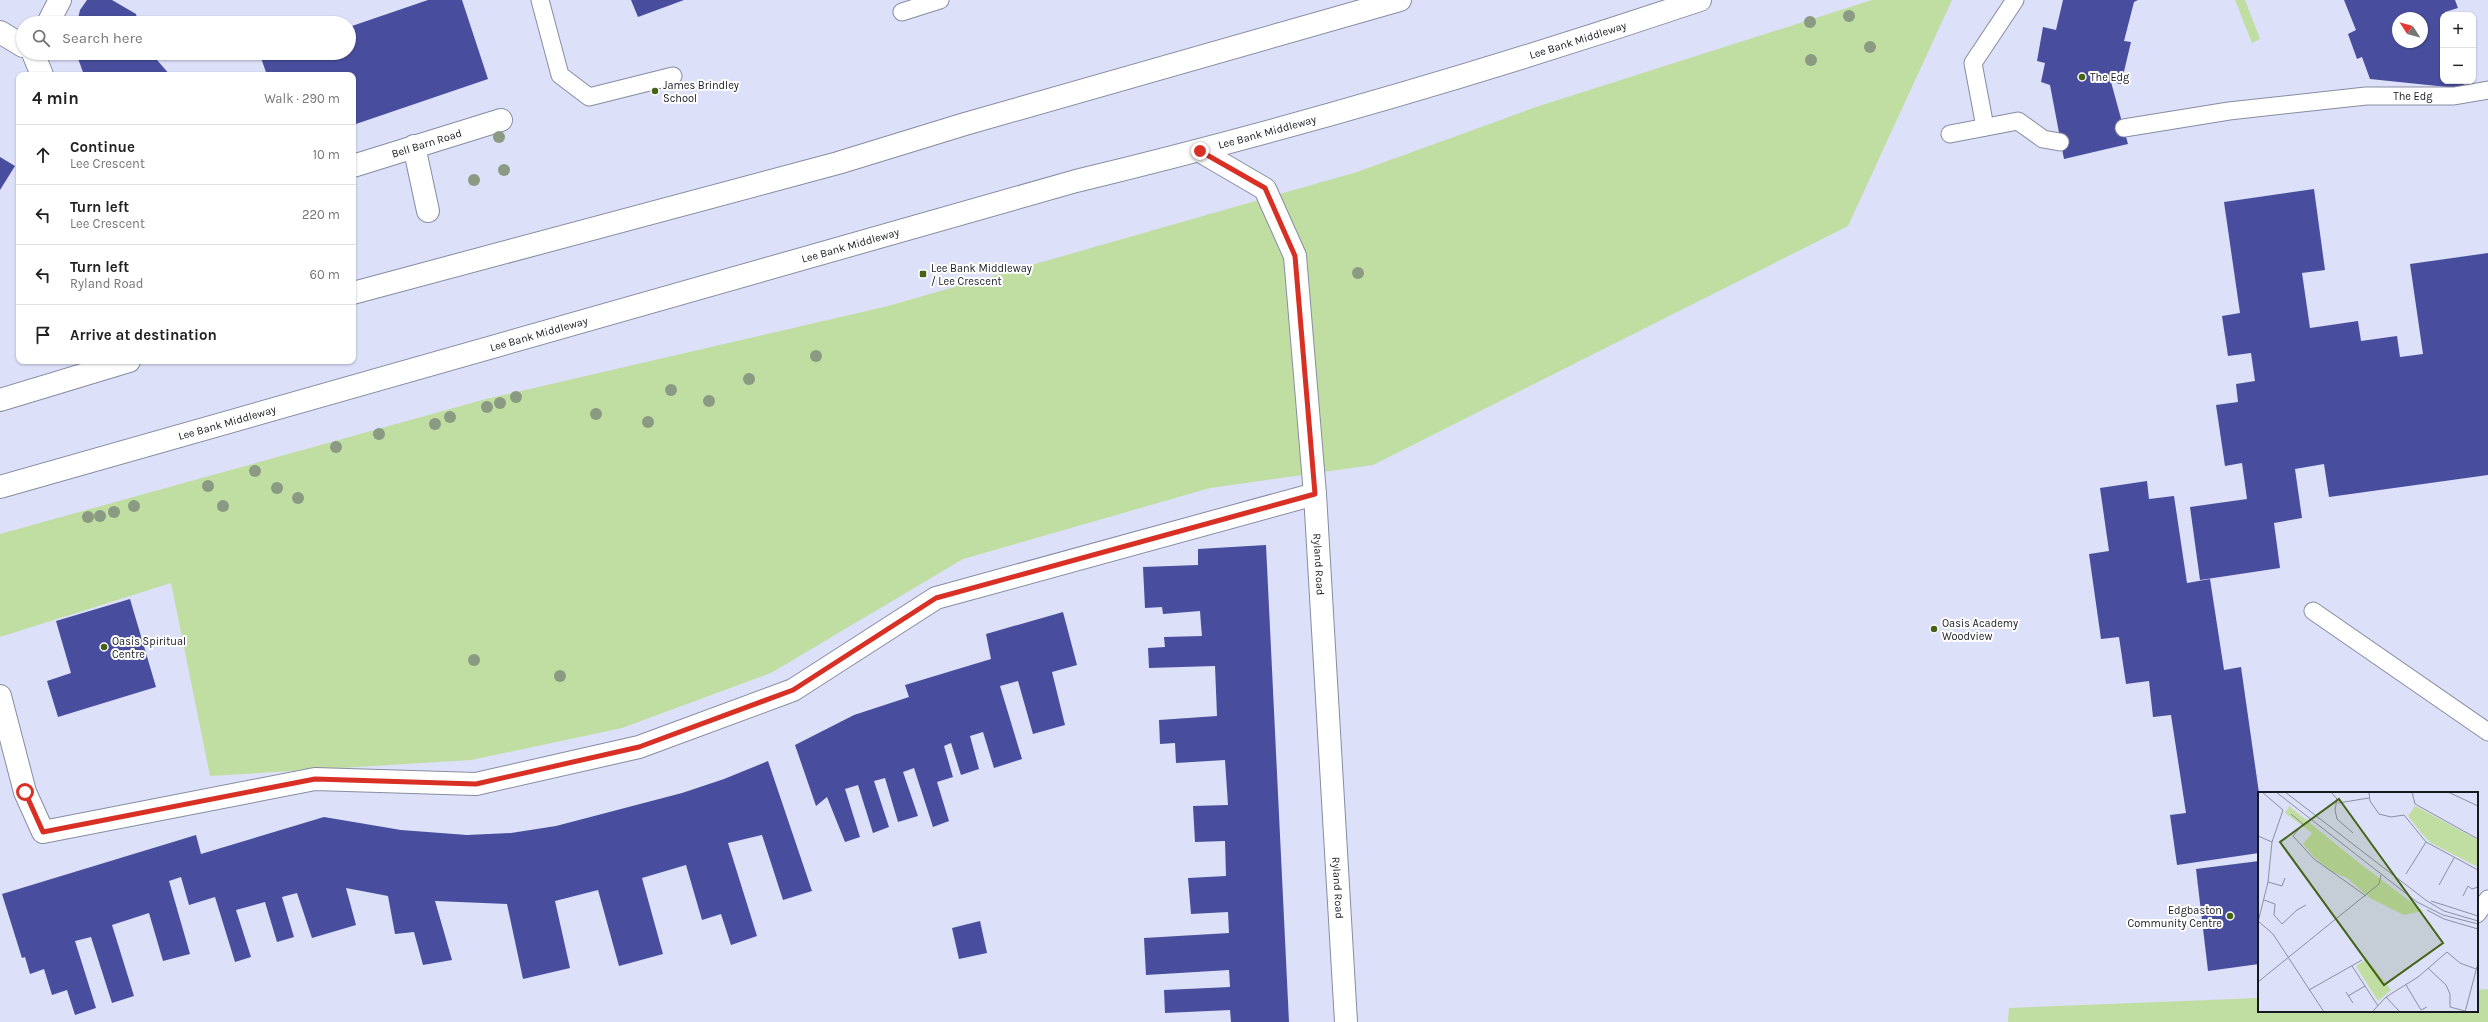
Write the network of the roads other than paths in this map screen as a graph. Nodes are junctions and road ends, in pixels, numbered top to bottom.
1 (60, 0) edge
2 (540, 0) edge
3 (940, 0) edge
4 (1400, 0) edge
5 (1700, 0) edge
6 (2016, 0) edge
7 (902, 12) dead end
8 (52, 16) edge
9 (0, 32) edge
10 (16, 42) edge
11 (36, 60) edge
12 (41, 72) edge
13 (673, 76) dead end
14 (2488, 90) edge
15 (501, 120) dead end
16 (1985, 127) junction
17 (2124, 128) dead end
18 (1950, 134) dead end
19 (2060, 142) dead end
20 (414, 146) junction
21 (1200, 151) junction
22 (356, 165) edge
23 (428, 211) dead end
24 (356, 292) edge
25 (119, 364) edge
26 (0, 400) edge
27 (0, 487) edge
28 (1315, 494) junction
29 (2313, 611) dead end
30 (0, 696) edge
31 (2488, 732) edge
32 (2488, 899) edge
33 (2478, 913) edge
34 (1346, 1022) edge

1 - 8 main road
2 - 13 lane
3 - 7 lane
4 - 24 main road
5 - 21 main road, Lee Bank Middleway
6 - 16 lane
9 - 10 main road
11 - 12 main road
14 - 17 lane, The Edg
15 - 20 main road, Bell Barn Road
16 - 18 lane
16 - 19 lane
20 - 22 main road, Bell Barn Road
20 - 23 main road
21 - 27 main road, Lee Bank Middleway
21 - 28 main road, Ryland Road
25 - 26 main road
28 - 30 main road
28 - 34 main road, Ryland Road
29 - 31 lane
32 - 33 lane

